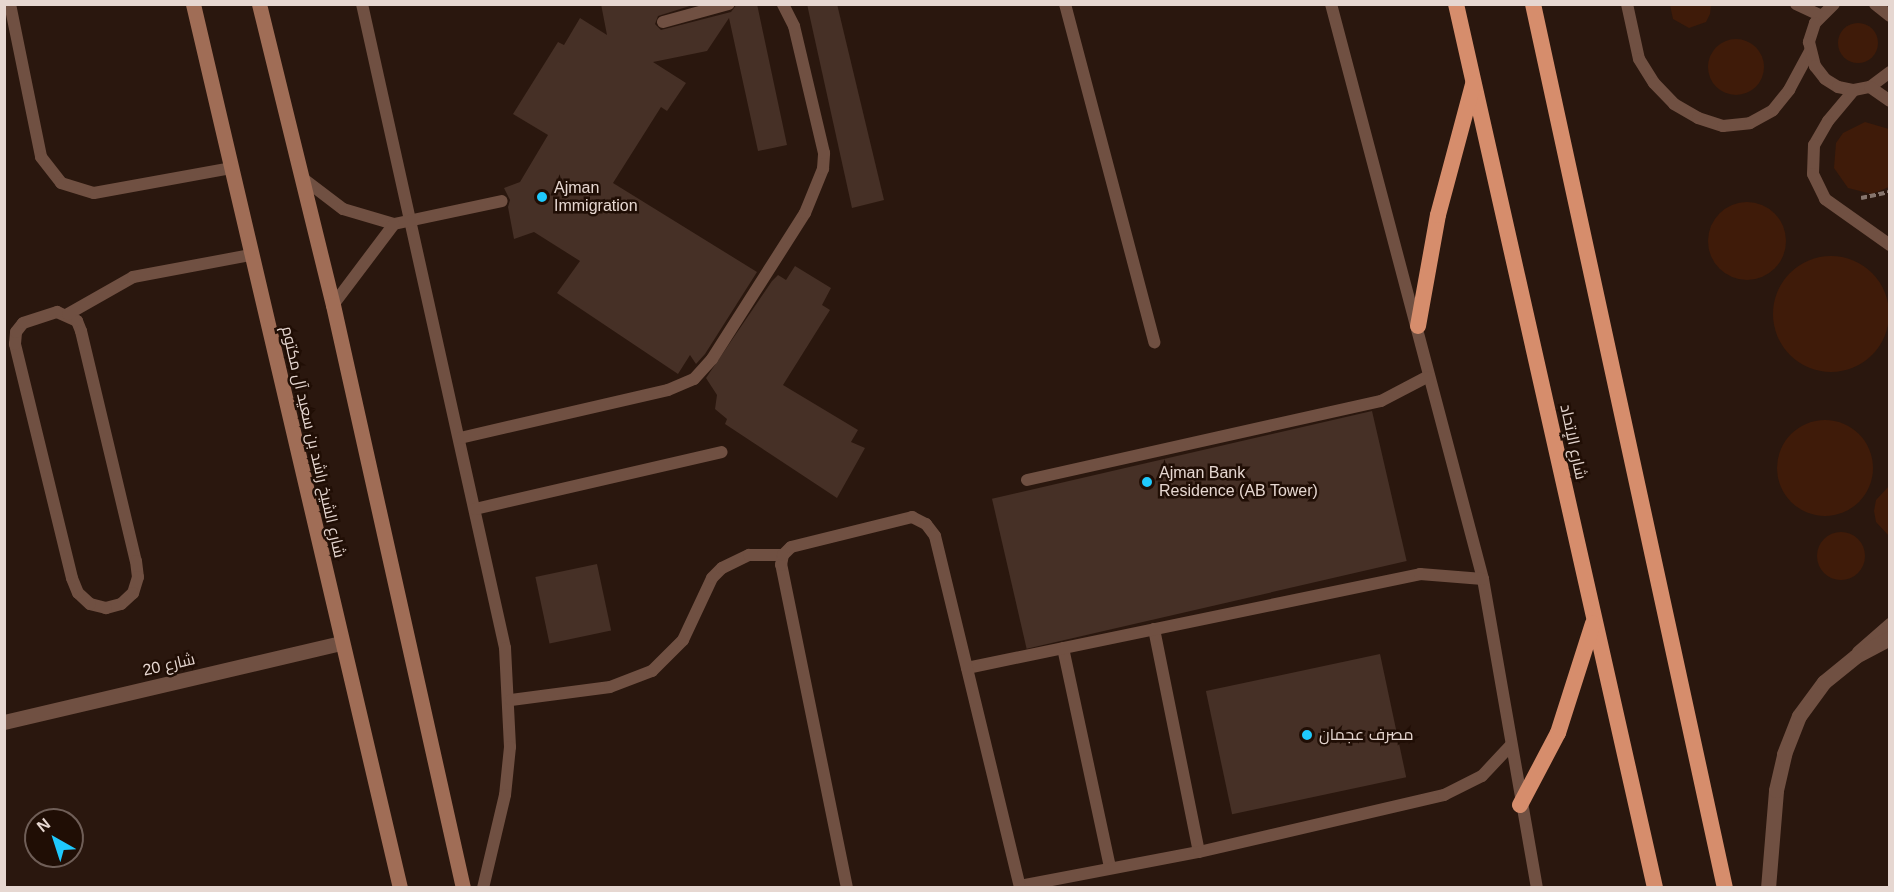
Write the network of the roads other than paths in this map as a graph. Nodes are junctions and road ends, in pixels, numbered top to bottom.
1 (10, 4) edge
2 (193, 4) edge
3 (259, 4) edge
4 (729, 4) edge
5 (783, 4) edge
6 (1065, 4) edge
7 (1331, 4) edge
8 (1456, 4) edge
9 (1533, 4) edge
10 (1627, 4) edge
11 (1796, 4) edge
12 (1834, 4) edge
13 (365, 5) edge
14 (1820, 15) junction
15 (663, 22) dead end
16 (1809, 51) junction
17 (1890, 72) edge
18 (1474, 80) junction
19 (1870, 87) junction
20 (1854, 90) junction
21 (1890, 101) edge
22 (231, 168) junction
23 (301, 177) junction
24 (502, 201) dead end
25 (410, 220) junction
26 (394, 224) junction
27 (1890, 245) edge
28 (251, 255) junction
29 (333, 305) junction
30 (68, 314) junction
31 (1418, 326) junction
32 (1154, 342) dead end
33 (1427, 377) junction
34 (460, 438) junction
35 (722, 452) dead end
36 (1027, 480) dead end
37 (475, 509) junction
38 (783, 555) junction
39 (1483, 579) junction
40 (1594, 619) junction
41 (1890, 624) edge
42 (1154, 629) junction
43 (1890, 638) edge
44 (342, 643) junction
45 (1063, 648) junction
46 (1856, 656) junction
47 (967, 668) junction
48 (511, 700) junction
49 (4, 722) edge
50 (1510, 745) junction
51 (1520, 805) junction
52 (1199, 852) junction
53 (1110, 868) junction
54 (1020, 886) edge
55 (1534, 886) edge
56 (400, 888) edge
57 (463, 888) edge
58 (483, 888) edge
59 (847, 888) edge
60 (1655, 888) edge
61 (1725, 888) edge
62 (1768, 888) edge

1 - 22 lane
2 - 22 main road, شارع الشيخ راشد بن سعيد آل مكتوم
3 - 23 main road
4 - 15 lane
5 - 34 lane
6 - 32 lane
7 - 31 lane
8 - 18 highway, شارع الإتحاد
9 - 61 highway
10 - 16 lane
11 - 14 lane
12 - 14 lane
13 - 25 lane
14 - 16 lane
16 - 20 lane
17 - 19 lane
18 - 31 highway
18 - 40 highway, شارع الإتحاد
19 - 20 lane
19 - 21 lane
20 - 27 lane
22 - 28 main road, شارع الشيخ راشد بن سعيد آل مكتوم
23 - 26 lane
23 - 29 main road
24 - 25 lane
25 - 26 lane
25 - 34 lane
26 - 29 lane
28 - 30 lane
28 - 44 main road, شارع الشيخ راشد بن سعيد آل مكتوم
29 - 57 main road
30 - 30 lane
31 - 33 lane
33 - 36 lane
33 - 39 lane
34 - 37 lane
35 - 37 lane
37 - 48 lane
38 - 47 lane
38 - 48 lane
38 - 59 lane
39 - 42 lane
39 - 50 lane
40 - 51 highway
40 - 60 highway, شارع الإتحاد
41 - 46 lane
42 - 45 lane
42 - 52 lane
43 - 46 street
44 - 49 street, شارع 20
44 - 56 main road, شارع الشيخ راشد بن سعيد آل مكتوم
45 - 47 lane
45 - 53 lane
46 - 62 street
47 - 54 lane
48 - 58 lane
50 - 51 lane
50 - 52 lane
51 - 55 lane
52 - 53 lane
53 - 54 lane

